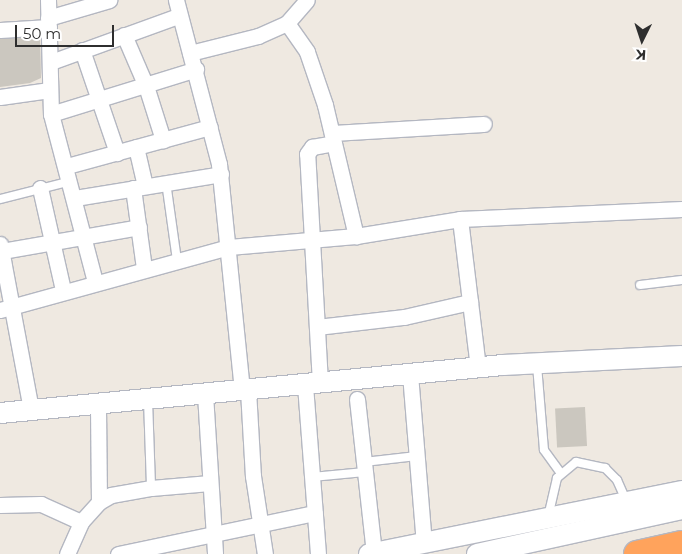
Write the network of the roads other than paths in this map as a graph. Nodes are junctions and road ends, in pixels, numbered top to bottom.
1 (48, 0) edge
2 (109, 0) edge
3 (176, 0) edge
4 (307, 0) edge
5 (178, 16) junction
6 (49, 22) junction
7 (287, 23) junction
8 (0, 30) edge
9 (124, 35) junction
10 (82, 50) junction
11 (190, 53) junction
12 (51, 62) junction
13 (196, 69) junction
14 (146, 86) junction
15 (50, 90) junction
16 (0, 97) edge
17 (102, 100) junction
18 (51, 114) junction
19 (484, 124) dead end
20 (210, 127) junction
21 (333, 138) junction
22 (163, 140) junction
23 (136, 147) junction
24 (117, 153) junction
25 (69, 174) junction
26 (221, 174) junction
27 (166, 182) junction
28 (139, 187) junction
29 (40, 188) junction
30 (75, 198) junction
31 (0, 199) edge
32 (682, 209) edge
33 (460, 219) junction
34 (139, 227) junction
35 (356, 236) junction
36 (84, 237) junction
37 (312, 240) junction
38 (52, 241) junction
39 (229, 247) junction
40 (0, 249) edge
41 (177, 260) junction
42 (144, 268) junction
43 (682, 280) edge
44 (95, 282) junction
45 (640, 285) dead end
46 (62, 290) junction
47 (470, 302) junction
48 (7, 308) edge
49 (317, 327) junction
50 (682, 356) edge
51 (537, 363) junction
52 (478, 368) junction
53 (410, 374) junction
54 (313, 384) junction
55 (245, 391) junction
56 (205, 394) junction
57 (357, 399) dead end
58 (148, 400) junction
59 (98, 405) junction
60 (30, 410) junction
61 (0, 412) edge
62 (417, 456) junction
63 (364, 467) junction
64 (560, 472) junction
65 (312, 477) junction
66 (210, 483) junction
67 (151, 488) junction
68 (682, 491) edge
69 (99, 502) junction
70 (627, 502) junction
71 (0, 506) edge
72 (682, 509) edge
73 (315, 513) junction
74 (548, 518) junction
75 (81, 522) junction
76 (260, 525) junction
77 (214, 535) junction
78 (424, 542) junction
79 (682, 544) edge
80 (371, 553) edge
81 (67, 554) edge
82 (118, 554) edge
83 (215, 554) edge
84 (265, 554) edge
85 (318, 554) edge
86 (478, 554) edge
87 (638, 554) edge

1 - 6 street
2 - 6 street
3 - 5 street
4 - 7 street
5 - 9 street
5 - 11 street
6 - 8 street
6 - 12 street
7 - 11 street
7 - 21 street
9 - 10 street
9 - 14 street
10 - 12 street
10 - 17 street
11 - 13 street
12 - 15 street
13 - 14 street
13 - 20 street
14 - 17 street
14 - 22 street
15 - 16 street
15 - 18 street
17 - 18 street
17 - 24 street
18 - 25 street
19 - 21 street
20 - 22 street
20 - 26 street
21 - 35 street
21 - 37 street
22 - 23 street
23 - 24 street
23 - 28 street
24 - 25 street
25 - 29 lane
25 - 30 street
26 - 27 street
26 - 39 street
27 - 28 street
27 - 41 lane
28 - 30 street
28 - 34 street
29 - 31 lane
29 - 38 street
30 - 36 street
32 - 33 street
33 - 35 street
33 - 47 street
34 - 36 street
34 - 42 street
35 - 37 street
36 - 38 street
36 - 44 street
37 - 39 street
37 - 49 street
38 - 40 street
38 - 46 street
39 - 41 street
39 - 55 street
40 - 48 street
41 - 42 street
42 - 44 street
43 - 45 lane
44 - 46 street
46 - 48 street
47 - 49 street
47 - 52 street
48 - 60 street
49 - 54 street
50 - 51 street
51 - 52 street
51 - 64 lane
52 - 53 street
53 - 54 street
53 - 62 street
54 - 55 street
54 - 65 street
55 - 56 street
55 - 76 street
56 - 58 street
56 - 66 street
57 - 63 street
58 - 59 street
58 - 67 lane
59 - 60 street
59 - 69 street
60 - 61 street
62 - 63 lane
62 - 78 street
63 - 65 lane
63 - 80 street
64 - 70 lane
64 - 74 lane
65 - 73 street
66 - 67 street
66 - 77 street
67 - 69 street
68 - 70 street
69 - 75 street
70 - 74 street
71 - 75 street
72 - 86 street
73 - 76 street
73 - 85 street
74 - 78 street
75 - 81 street
76 - 77 street
76 - 84 street
77 - 82 street
77 - 83 street
78 - 80 street
79 - 87 highway

